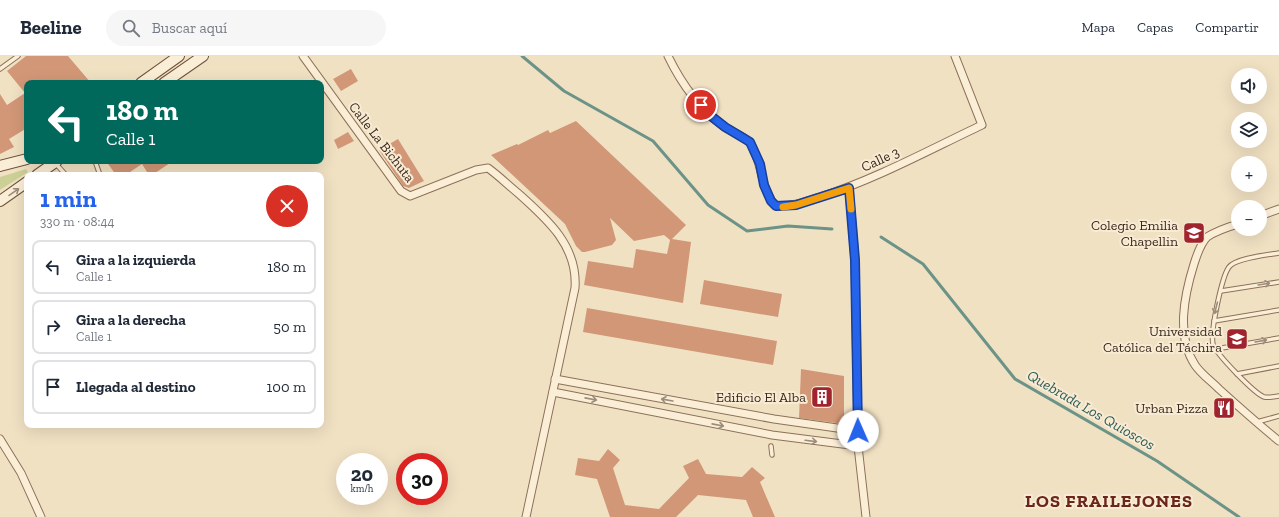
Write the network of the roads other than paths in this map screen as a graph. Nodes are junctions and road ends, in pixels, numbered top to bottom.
1 (18, 56) edge
2 (179, 56) edge
3 (203, 56) edge
4 (302, 56) edge
5 (668, 56) edge
6 (955, 56) edge
7 (0, 69) edge
8 (144, 80) edge
9 (168, 80) edge
10 (320, 80) edge
11 (324, 86) edge
12 (24, 160) edge
13 (53, 164) edge
14 (58, 164) edge
15 (0, 166) edge
16 (41, 172) edge
17 (64, 172) edge
18 (24, 184) edge
19 (849, 188) junction
20 (0, 201) edge
21 (1279, 209) edge
22 (1267, 213) edge
23 (1231, 226) edge
24 (1279, 253) edge
25 (1279, 282) edge
26 (1221, 291) junction
27 (1279, 310) edge
28 (1214, 321) junction
29 (1279, 338) edge
30 (1216, 349) junction
31 (1279, 366) edge
32 (1237, 374) junction
33 (555, 379) junction
34 (553, 392) junction
35 (1279, 396) edge
36 (1279, 416) edge
37 (1256, 422) junction
38 (858, 431) junction
39 (1278, 438) edge
40 (0, 439) edge
41 (771, 446) dead end
42 (858, 446) junction
43 (772, 454) dead end
44 (41, 517) edge
45 (526, 517) edge
46 (866, 517) edge

1 - 7 lane
2 - 8 main road
3 - 9 main road
4 - 10 street, Calle La Bichuta
5 - 19 street
6 - 19 street, Calle 3
11 - 33 street, Calle La Bichuta
12 - 15 main road
13 - 16 main road
14 - 17 lane
20 -> 18 main road
19 - 38 street, Calle 3
21 - 22 street
23 - 37 street
24 - 26 lane
26 -> 25 lane
26 -> 28 lane
27 - 28 lane
28 - 30 lane
30 -> 29 lane
30 - 32 lane
31 - 32 lane
32 - 35 lane
33 - 34 street, Calle La Bichuta
38 -> 33 street
34 -> 42 street
34 - 45 street, Calle La Bichuta
36 - 37 lane
37 - 39 street
38 - 42 street, Calle 3
40 - 44 street
41 - 43 lane
42 - 46 street, Calle 3

